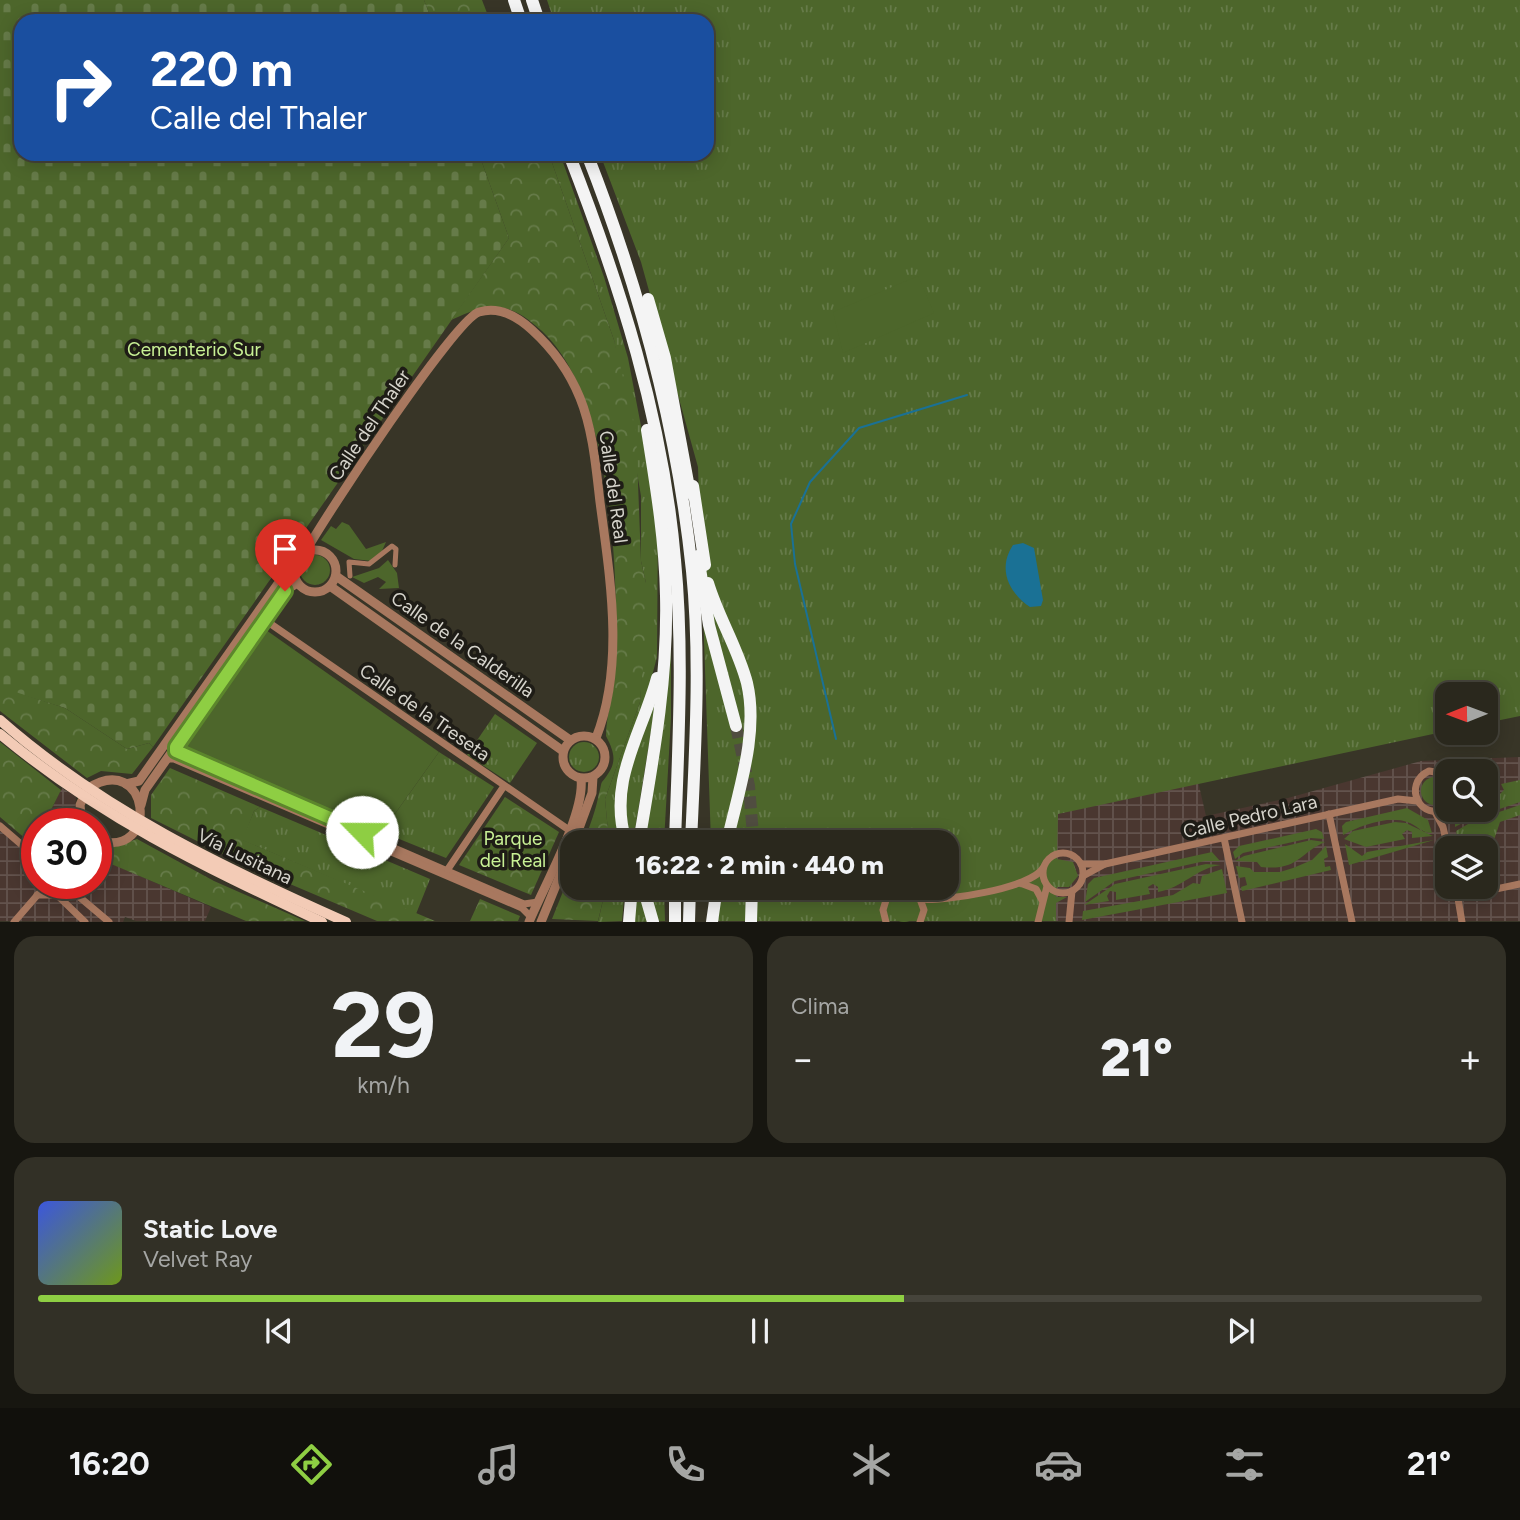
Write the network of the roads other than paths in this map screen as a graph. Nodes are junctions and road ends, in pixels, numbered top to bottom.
1 (572, 161) edge
2 (590, 161) edge
3 (604, 196) junction
4 (586, 197) junction
5 (465, 320) joint
6 (678, 417) junction
7 (306, 551) junction
8 (395, 565) dead end
9 (293, 569) junction
10 (665, 575) junction
11 (336, 576) junction
12 (350, 576) dead end
13 (297, 583) junction
14 (330, 586) junction
15 (265, 620) junction
16 (0, 720) edge
17 (736, 726) tunnel mouth
18 (0, 734) edge
19 (596, 738) junction
20 (570, 740) junction
21 (176, 747) junction
22 (563, 751) junction
23 (167, 759) junction
24 (1435, 772) edge
25 (593, 777) junction
26 (581, 779) junction
27 (126, 784) junction
28 (504, 786) junction
29 (1415, 789) junction
30 (85, 792) junction
31 (1402, 799) junction
32 (1417, 801) junction
33 (141, 805) junction
34 (81, 808) edge
35 (1435, 812) edge
36 (1329, 814) junction
37 (1440, 822) edge
38 (1444, 822) edge
39 (138, 825) junction
40 (0, 826) edge
41 (1443, 827) junction
42 (569, 830) joint
43 (578, 830) edge
44 (624, 830) edge
45 (641, 830) edge
46 (675, 830) edge
47 (691, 830) edge
48 (729, 830) edge
49 (1445, 836) edge
50 (1224, 838) junction
51 (112, 842) edge
52 (21, 844) edge
53 (560, 851) edge
54 (1081, 864) junction
55 (1105, 864) junction
56 (1043, 867) junction
57 (448, 869) junction
58 (560, 876) edge
59 (1083, 876) junction
60 (1020, 883) junction
61 (1520, 884) edge
62 (1046, 885) junction
63 (1498, 889) edge
64 (1072, 891) junction
65 (34, 899) edge
66 (61, 899) edge
67 (82, 899) edge
68 (1458, 899) edge
69 (631, 900) edge
70 (647, 900) edge
71 (674, 900) edge
72 (690, 900) edge
73 (715, 900) edge
74 (752, 900) edge
75 (886, 900) edge
76 (920, 900) edge
77 (928, 900) edge
78 (937, 901) junction
79 (538, 902) junction
80 (1043, 902) junction
81 (924, 912) junction
82 (530, 919) edge
83 (342, 920) edge
84 (322, 921) edge
85 (14, 922) edge
86 (85, 922) edge
87 (109, 922) edge
88 (356, 922) edge
89 (541, 922) edge
90 (629, 922) edge
91 (653, 922) edge
92 (675, 922) edge
93 (690, 922) edge
94 (712, 922) edge
95 (751, 922) edge
96 (886, 922) edge
97 (920, 922) edge
98 (1038, 922) edge
99 (1069, 922) edge
100 (1242, 922) edge
101 (1352, 922) edge
102 (1462, 922) edge

1 - 4 highway
2 - 3 highway
3 - 6 highway
3 - 47 highway
4 - 10 highway
4 - 46 highway
5 - 7 street, Calle del Thaler
5 - 19 street, Calle del Real
6 - 17 highway
6 - 48 highway
7 - 9 street
7 - 11 street
8 - 12 street
9 - 13 street
9 - 27 street
10 - 44 highway
10 - 45 highway
11 - 14 street
11 - 20 street, Calle de la Calderilla
13 - 14 street
13 - 15 street
14 - 22 street, Calle de la Calderilla
15 - 21 street
15 - 28 street, Calle de la Treseta
16 - 30 main road
18 - 30 main road
19 - 20 street
19 - 25 street, Calle del Real
20 - 22 street
21 - 23 street
21 - 57 street
22 - 26 street
23 - 33 street
23 - 82 street
24 - 29 street, Calle Pedro Lara
25 - 26 street
25 - 43 street, Calle del Real
26 - 42 street
27 - 30 street
27 - 33 street
28 - 42 street, Calle de la Treseta
28 - 57 street
29 - 31 street, Calle Pedro Lara
29 - 32 street
30 - 34 street
30 - 39 main road
31 - 32 street, Calle Pedro Lara
31 - 36 street, Calle Pedro Lara
32 - 35 street
33 - 39 street
36 - 50 street, Calle Pedro Lara
36 - 101 street
37 - 41 street
38 - 41 street
39 - 51 street
39 - 83 main road, Vía Lusitana
39 - 84 main road, Vía Lusitana
40 - 52 street
41 - 49 street
50 - 55 street, Calle Pedro Lara
50 - 100 street
53 - 79 street
54 - 55 street, Calle Pedro Lara
54 - 56 street
54 - 59 street
55 - 59 street, Calle Pedro Lara
56 - 60 street
56 - 62 street
57 - 79 street
58 - 89 street, Calle del Real
59 - 64 street
60 - 62 street
60 - 78 street
60 - 80 street
61 - 63 street
62 - 64 street
62 - 80 street
64 - 99 street
65 - 85 street
66 - 86 street
67 - 87 street
68 - 102 street
69 - 90 highway
70 - 91 highway
71 - 92 highway
72 - 93 highway
73 - 94 highway
74 - 95 highway
75 - 96 street
76 - 81 street
77 - 78 street
78 - 81 street
79 - 82 street
80 - 98 street
81 - 97 street
83 - 88 main road, Vía Lusitana

